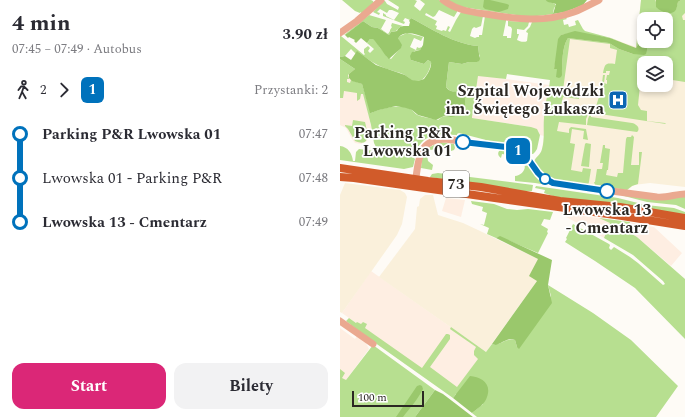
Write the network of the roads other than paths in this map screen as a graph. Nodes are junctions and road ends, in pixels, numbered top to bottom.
1 (381, 0) edge
2 (443, 0) edge
3 (599, 0) edge
4 (340, 33) edge
5 (340, 168) edge
6 (340, 177) edge
7 (415, 183) junction
8 (685, 194) edge
9 (685, 218) edge
10 (685, 226) edge
11 (340, 321) edge
12 (373, 344) dead end

1 - 4 street
2 - 3 street
5 - 7 main road, 73
6 - 7 main road, 73
7 - 8 street
7 - 9 main road, 73
7 - 10 main road, 73
11 - 12 street

